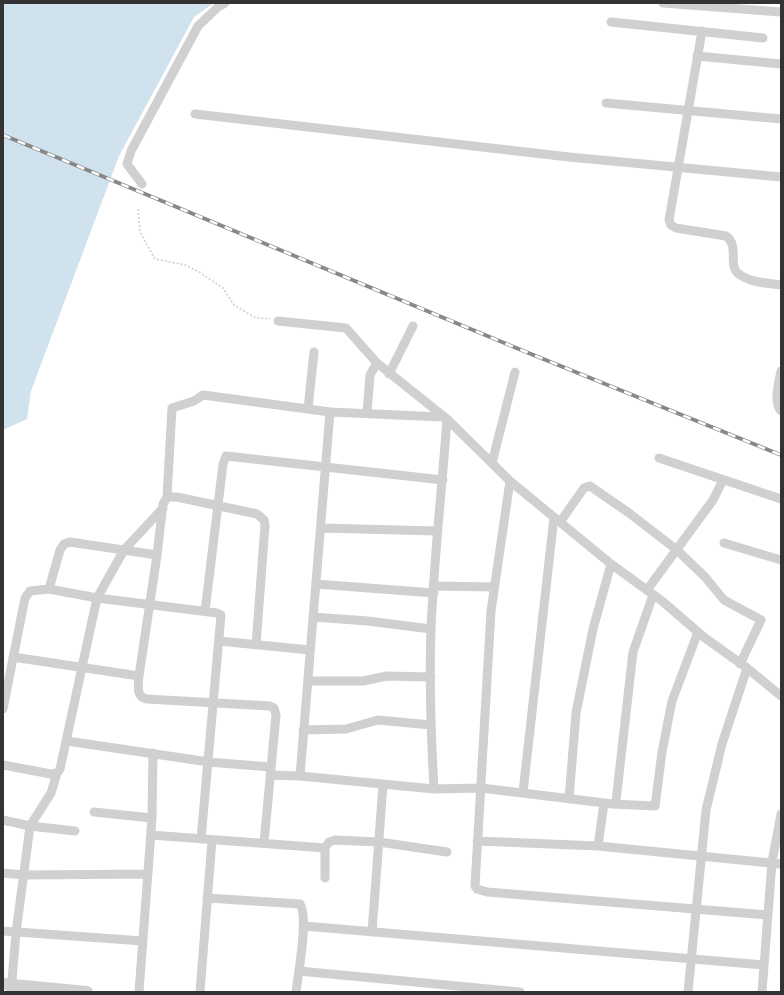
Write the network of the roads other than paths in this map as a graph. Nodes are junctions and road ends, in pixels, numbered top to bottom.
1 (225, 3) edge
2 (663, 3) edge
3 (781, 12) edge
4 (611, 22) dead end
5 (702, 31) junction
6 (763, 38) dead end
7 (697, 56) junction
8 (781, 64) edge
9 (606, 104) dead end
10 (687, 111) junction
11 (195, 114) dead end
12 (781, 119) edge
13 (677, 168) junction
14 (781, 177) edge
15 (142, 184) dead end
16 (781, 285) edge
17 (278, 320) road end
18 (413, 326) dead end
19 (314, 352) dead end
20 (377, 363) junction
21 (781, 371) edge
22 (515, 372) dead end
23 (389, 374) junction
24 (308, 409) junction
25 (781, 411) edge
26 (330, 412) junction
27 (367, 413) junction
28 (444, 418) junction
29 (660, 458) dead end
30 (492, 463) junction
31 (325, 468) junction
32 (443, 480) junction
33 (723, 480) junction
34 (510, 481) junction
35 (168, 497) junction
36 (781, 499) edge
37 (218, 506) junction
38 (163, 508) junction
39 (557, 519) junction
40 (321, 528) junction
41 (437, 531) junction
42 (724, 543) dead end
43 (124, 550) junction
44 (677, 550) junction
45 (157, 555) junction
46 (781, 560) edge
47 (611, 564) junction
48 (316, 584) junction
49 (494, 587) junction
50 (49, 589) junction
51 (434, 589) junction
52 (650, 592) junction
53 (97, 598) junction
54 (150, 604) junction
55 (205, 611) junction
56 (313, 618) junction
57 (431, 629) junction
58 (698, 632) junction
59 (219, 641) junction
60 (256, 645) junction
61 (310, 650) junction
62 (13, 657) junction
63 (744, 666) junction
64 (82, 667) junction
65 (139, 676) junction
66 (431, 677) junction
67 (308, 681) junction
68 (781, 696) edge
69 (213, 704) junction
70 (3, 708) edge
71 (431, 725) junction
72 (303, 730) junction
73 (67, 741) junction
74 (153, 754) junction
75 (209, 762) junction
76 (3, 766) edge
77 (270, 771) junction
78 (57, 773) junction
79 (300, 776) junction
80 (383, 785) junction
81 (481, 788) junction
82 (434, 789) junction
83 (523, 792) junction
84 (569, 799) junction
85 (608, 804) junction
86 (94, 812) dead end
87 (781, 815) edge
88 (152, 818) junction
89 (3, 820) edge
90 (30, 826) junction
91 (75, 832) dead end
92 (151, 835) junction
93 (201, 839) junction
94 (212, 840) junction
95 (380, 842) junction
96 (477, 842) junction
97 (264, 843) junction
98 (598, 846) junction
99 (325, 848) junction
100 (447, 852) dead end
101 (701, 857) junction
102 (776, 863) edge
103 (3, 874) edge
104 (148, 874) junction
105 (24, 875) junction
106 (324, 878) dead end
107 (207, 898) junction
108 (695, 910) junction
109 (768, 915) junction
110 (304, 926) junction
111 (3, 932) edge
112 (372, 932) junction
113 (16, 933) junction
114 (143, 941) junction
115 (691, 959) junction
116 (764, 965) junction
117 (299, 971) junction
118 (9, 987) edge
119 (87, 992) edge
120 (139, 992) edge
121 (200, 992) edge
122 (296, 992) edge
123 (520, 992) edge
124 (688, 992) edge
125 (762, 992) edge

1 - 15 street
2 - 3 street
4 - 5 street
5 - 6 street
5 - 7 street
7 - 8 street
7 - 10 street
9 - 10 street
10 - 12 street
10 - 13 street
11 - 13 street
13 - 14 street
13 - 16 street
17 - 20 street
18 - 23 street
19 - 24 street
20 - 23 street
20 - 27 street
21 - 25 street
22 - 30 street
23 - 28 street
24 - 26 street
24 - 35 street
26 - 27 street
26 - 31 street
27 - 28 street
28 - 30 street
28 - 32 street
29 - 33 street
30 - 34 street
31 - 32 street
31 - 37 street
31 - 40 street
32 - 41 street
33 - 36 street
33 - 44 street
34 - 39 street
34 - 49 street
35 - 37 street
35 - 38 street
37 - 55 street
37 - 60 street
38 - 43 street
38 - 45 street
39 - 44 street
39 - 47 street
39 - 83 street
40 - 41 street
40 - 48 street
41 - 51 street
42 - 46 street
43 - 45 street
43 - 50 street
43 - 53 street
44 - 52 street
44 - 63 street
45 - 54 street
47 - 52 street
47 - 84 street
48 - 51 street
48 - 56 street
49 - 51 street
49 - 81 street
50 - 53 street
50 - 62 street
51 - 57 street
52 - 58 street
52 - 85 street
53 - 54 street
53 - 64 street
54 - 55 street
54 - 65 street
55 - 59 street
56 - 57 street
56 - 61 street
57 - 66 street
58 - 63 street
58 - 85 street
59 - 60 street
59 - 69 street
60 - 61 street
61 - 67 street
62 - 64 street
62 - 70 street
63 - 68 street
63 - 101 street
64 - 65 street
64 - 73 street
65 - 69 street
66 - 67 street
66 - 71 street
67 - 72 street
69 - 75 street
69 - 77 street
71 - 72 street
71 - 82 street
72 - 79 street
73 - 74 street
73 - 78 street
74 - 75 street
74 - 88 street
75 - 77 street
75 - 93 street
76 - 78 street
77 - 79 street
77 - 97 street
78 - 90 street
79 - 80 street
80 - 82 street
80 - 95 street
81 - 82 street
81 - 83 street
81 - 96 street
83 - 84 street
84 - 85 street
85 - 98 street
86 - 88 street
87 - 102 street
88 - 92 street
89 - 90 street
90 - 91 street
90 - 105 street
92 - 93 street
92 - 104 street
93 - 94 street
94 - 97 street
94 - 107 street
95 - 99 street
95 - 100 street
95 - 112 street
96 - 98 street
96 - 108 street
97 - 99 street
98 - 101 street
99 - 106 street
101 - 102 street
101 - 108 street
102 - 109 street
103 - 105 street
104 - 105 street
104 - 114 street
105 - 113 street
107 - 110 street
107 - 121 street
108 - 109 street
108 - 115 street
109 - 116 street
110 - 112 street
110 - 117 street
111 - 113 street
112 - 115 street
113 - 114 street
113 - 118 street
114 - 120 street
115 - 116 street
115 - 124 street
116 - 125 street
117 - 122 street
117 - 123 street
118 - 119 street

